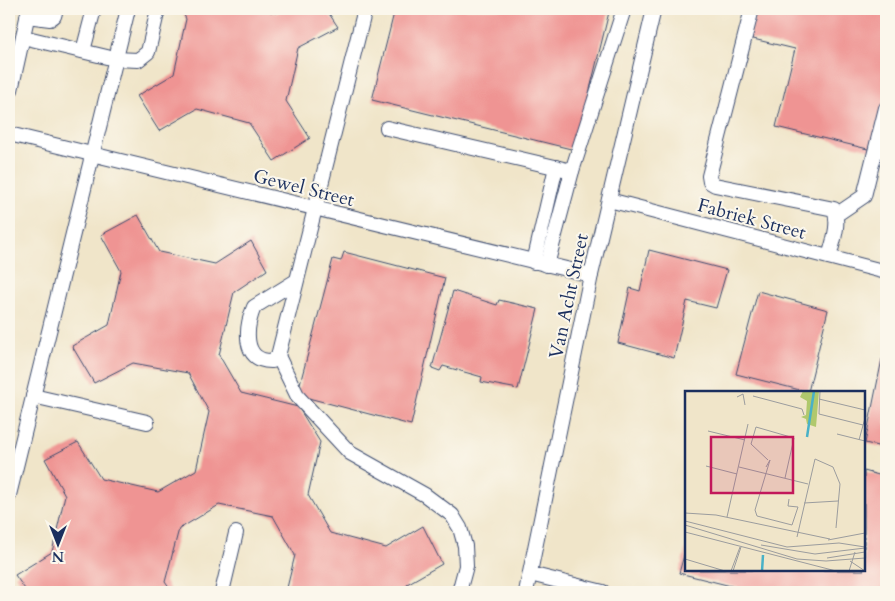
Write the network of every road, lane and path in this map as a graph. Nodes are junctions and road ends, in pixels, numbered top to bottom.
1 (56, 9) edge
2 (94, 9) edge
3 (128, 9) edge
4 (158, 9) edge
5 (365, 9) edge
6 (624, 9) edge
7 (654, 9) edge
8 (752, 9) edge
9 (28, 12) edge
10 (23, 37) junction
11 (83, 51) junction
12 (115, 59) junction
13 (11, 90) dead end
14 (886, 108) edge
15 (387, 128) dead end
16 (9, 134) edge
17 (92, 155) junction
18 (556, 167) junction
19 (572, 171) junction
20 (609, 200) junction
21 (314, 209) junction
22 (836, 214) junction
23 (829, 258) junction
24 (540, 263) junction
25 (886, 272) edge
26 (591, 276) junction
27 (296, 281) junction
28 (278, 356) junction
29 (33, 396) junction
30 (147, 422) dead end
31 (9, 495) edge
32 (236, 533) dead end
33 (530, 574) junction
34 (222, 592) edge
35 (459, 592) edge
36 (526, 592) edge
37 (603, 592) edge

1 - 9 street
2 - 11 street
3 - 12 street
4 - 12 street
5 - 21 street
6 - 19 street
7 - 20 street, Van Acht Street
8 - 22 street
9 - 10 street
10 - 11 street
10 - 13 street
11 - 12 street
12 - 17 street
14 - 22 street
15 - 18 street
16 - 17 street, Gewel Street
17 - 21 street, Gewel Street
17 - 29 street
18 - 19 street
18 - 24 street
19 - 24 street
20 - 23 street, Fabriek Street
20 - 26 street, Van Acht Street
21 - 24 street, Gewel Street
21 - 27 street
22 - 23 street
23 - 25 street, Fabriek Street
24 - 26 street, Gewel Street
26 - 33 street, Van Acht Street
27 - 28 street
27 - 28 street
28 - 35 street
29 - 30 street
29 - 31 street
32 - 34 street
33 - 36 street, Van Acht Street
33 - 37 street

